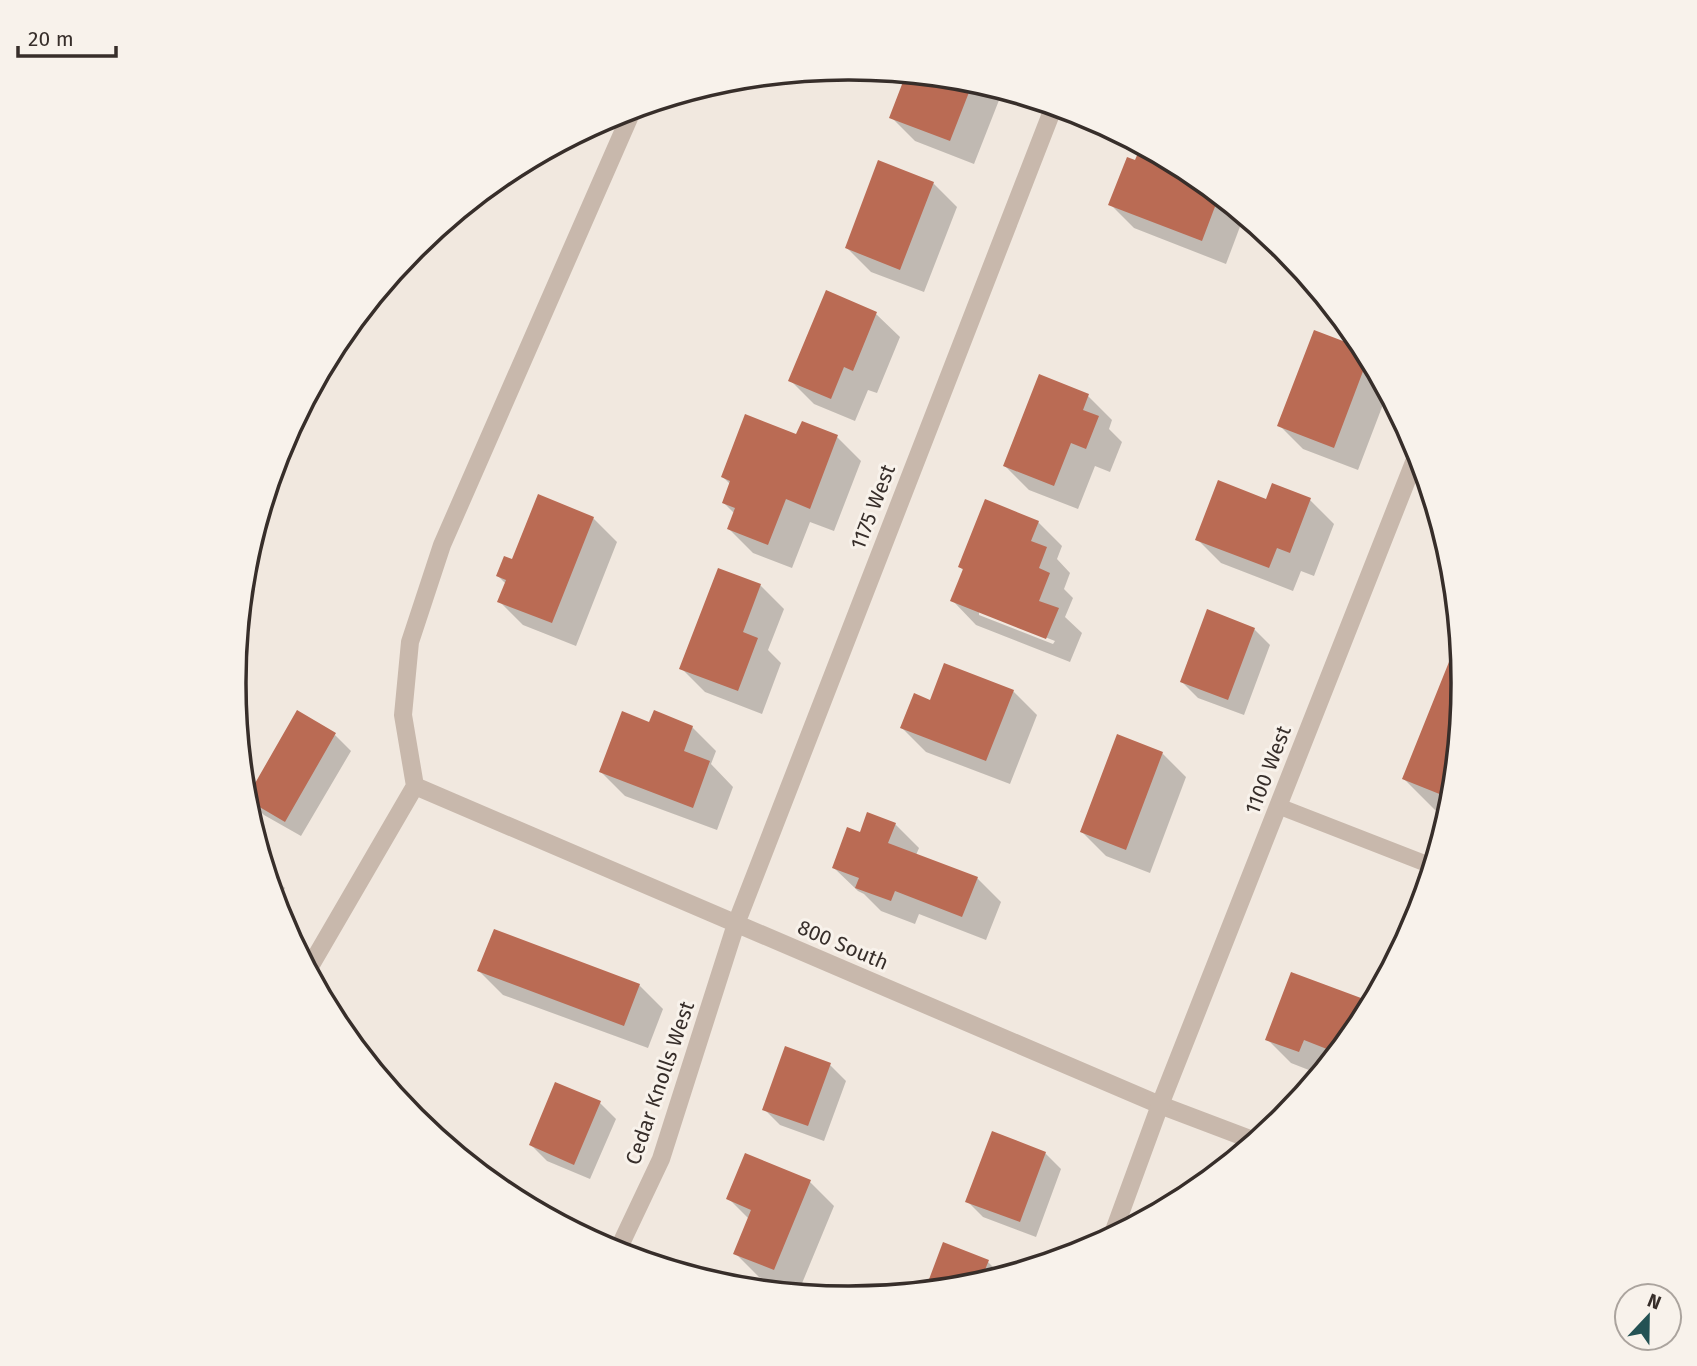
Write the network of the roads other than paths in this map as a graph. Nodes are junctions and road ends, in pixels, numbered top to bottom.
1 (1050, 115) edge
2 (627, 123) edge
3 (1411, 469) edge
4 (415, 786) junction
5 (1278, 806) junction
6 (1423, 863) edge
7 (736, 924) junction
8 (314, 960) edge
9 (1160, 1105) junction
10 (1245, 1137) edge
11 (1117, 1222) edge
12 (622, 1241) edge

1 - 7 street, 1175 West
2 - 4 street
3 - 5 street, 1100 West
4 - 7 street, 800 South
4 - 8 street
5 - 6 lane
5 - 9 street, 1100 West
7 - 9 street, 800 South
7 - 12 street, Cedar Knolls West
9 - 10 street, 800 South
9 - 11 street, 1100 West

